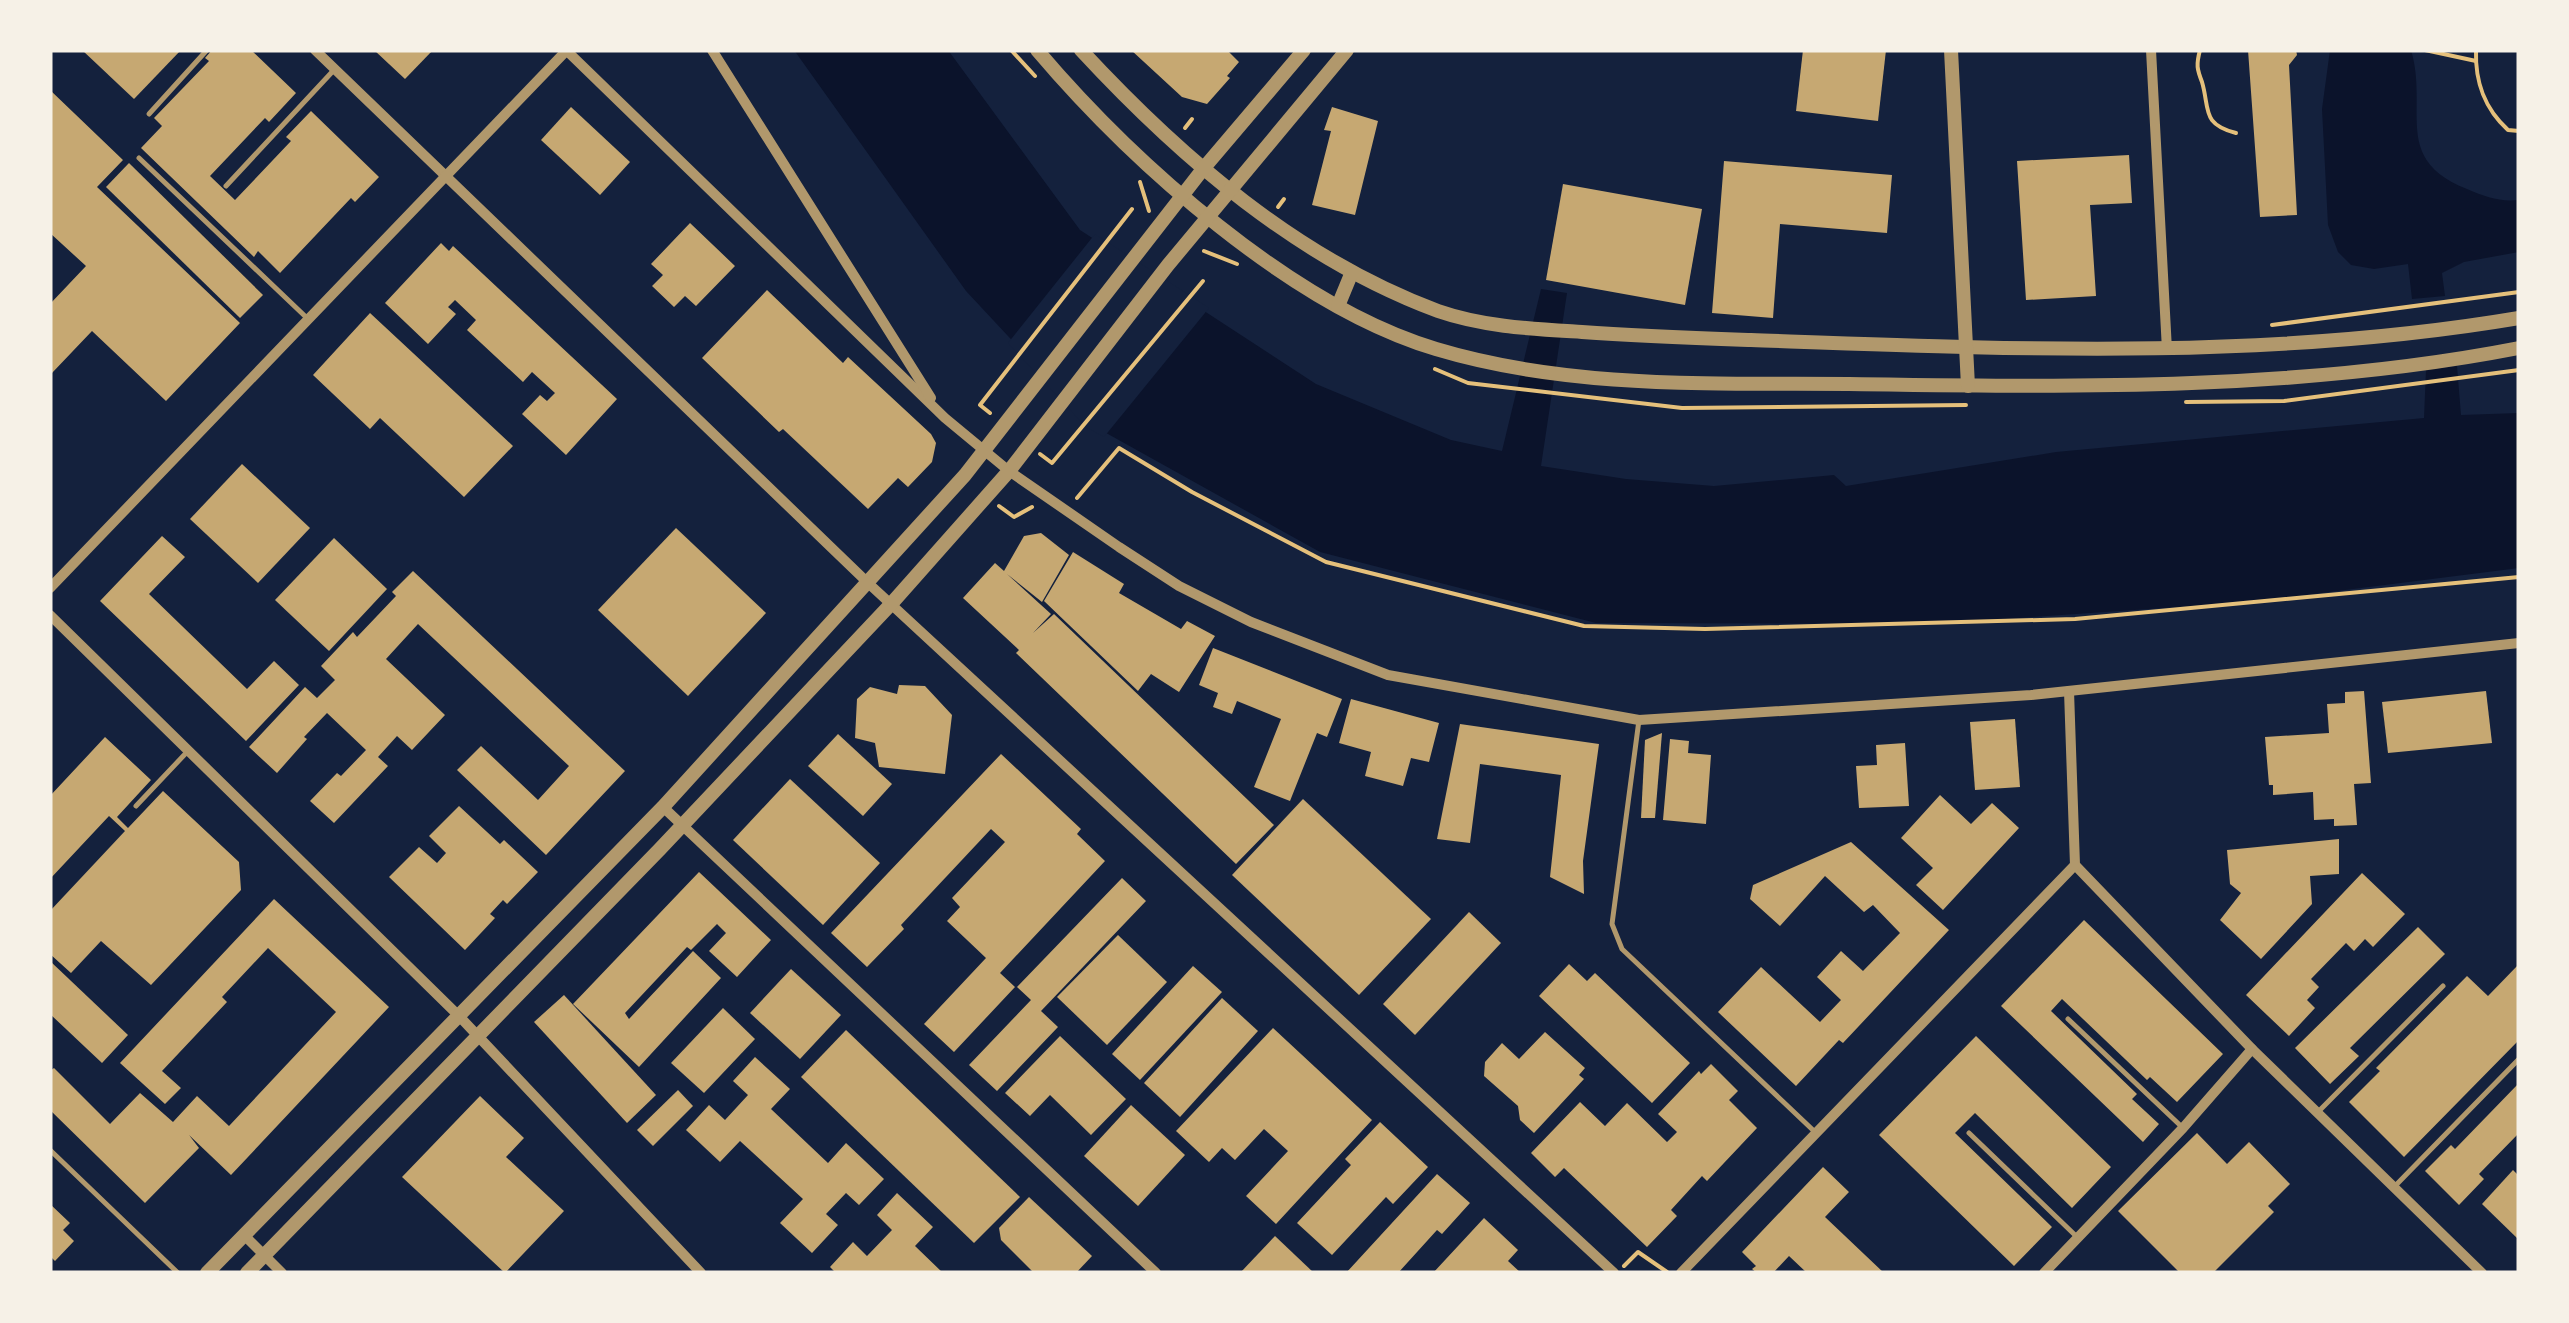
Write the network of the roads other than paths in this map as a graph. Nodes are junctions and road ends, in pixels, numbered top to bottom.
1 (207, 50) edge
2 (315, 50) edge
3 (567, 50) edge
4 (712, 50) edge
5 (1037, 50) edge
6 (1081, 50) edge
7 (1304, 50) edge
8 (1347, 50) edge
9 (1951, 50) edge
10 (2150, 50) edge
11 (335, 69) junction
12 (149, 114) dead end
13 (138, 158) dead end
14 (1202, 169) junction
15 (448, 176) junction
16 (226, 186) dead end
17 (1230, 190) junction
18 (1183, 195) junction
19 (1209, 217) junction
20 (1352, 272) junction
21 (1338, 306) junction
22 (2519, 318) edge
23 (308, 319) junction
24 (1968, 347) junction
25 (2519, 348) edge
26 (2167, 350) junction
27 (1968, 386) junction
28 (940, 411) junction
29 (985, 451) junction
30 (1009, 471) junction
31 (867, 582) junction
32 (50, 588) edge
33 (892, 603) junction
34 (50, 614) edge
35 (2518, 647) edge
36 (2069, 691) junction
37 (1640, 720) junction
38 (190, 750) junction
39 (136, 806) dead end
40 (662, 806) junction
41 (682, 825) junction
42 (2075, 865) junction
43 (2443, 986) dead end
44 (460, 1017) junction
45 (2068, 1018) dead end
46 (478, 1037) junction
47 (2252, 1049) junction
48 (2519, 1058) edge
49 (2318, 1112) junction
50 (2183, 1128) junction
51 (1970, 1133) dead end
52 (1817, 1134) junction
53 (50, 1150) edge
54 (2394, 1187) junction
55 (244, 1235) junction
56 (2078, 1238) junction
57 (264, 1255) junction
58 (178, 1273) edge
59 (207, 1273) edge
60 (247, 1273) edge
61 (282, 1273) edge
62 (701, 1273) edge
63 (1156, 1273) edge
64 (1616, 1273) edge
65 (1681, 1273) edge
66 (2044, 1273) edge
67 (2482, 1273) edge

1 - 12 lane
2 - 11 street
3 - 15 street
3 - 28 street
4 - 28 street
5 - 18 street
6 - 14 street
7 - 14 street
8 - 17 street
9 - 24 street
10 - 26 street
11 - 15 street
11 - 16 lane
13 - 23 lane
14 - 17 street
14 - 18 street
15 - 23 street
15 - 31 street
17 - 19 street
17 - 20 street
18 - 19 street
18 - 29 street
19 - 21 street
19 - 30 street
20 - 21 street
20 - 24 street
21 - 27 street
22 - 26 street
23 - 32 street
24 - 26 street
24 - 27 street
25 - 27 street
28 - 29 street
29 - 30 street
29 - 31 street
30 - 33 street
30 - 37 street
31 - 33 street
31 - 40 street
33 - 41 street
33 - 64 street
34 - 38 street
35 - 36 street
36 - 37 street
36 - 42 street
37 - 52 lane
38 - 39 lane
38 - 44 street
40 - 41 street
40 - 44 street
41 - 46 street
41 - 63 street
42 - 47 street
42 - 52 street
43 - 49 lane
44 - 46 street
44 - 55 street
45 - 50 lane
46 - 57 street
46 - 62 street
47 - 49 street
47 - 50 street
48 - 54 lane
49 - 54 street
50 - 56 street
51 - 56 lane
52 - 65 street
53 - 58 lane
54 - 67 street
55 - 57 street
55 - 59 street
56 - 66 street
57 - 60 street
57 - 61 street

